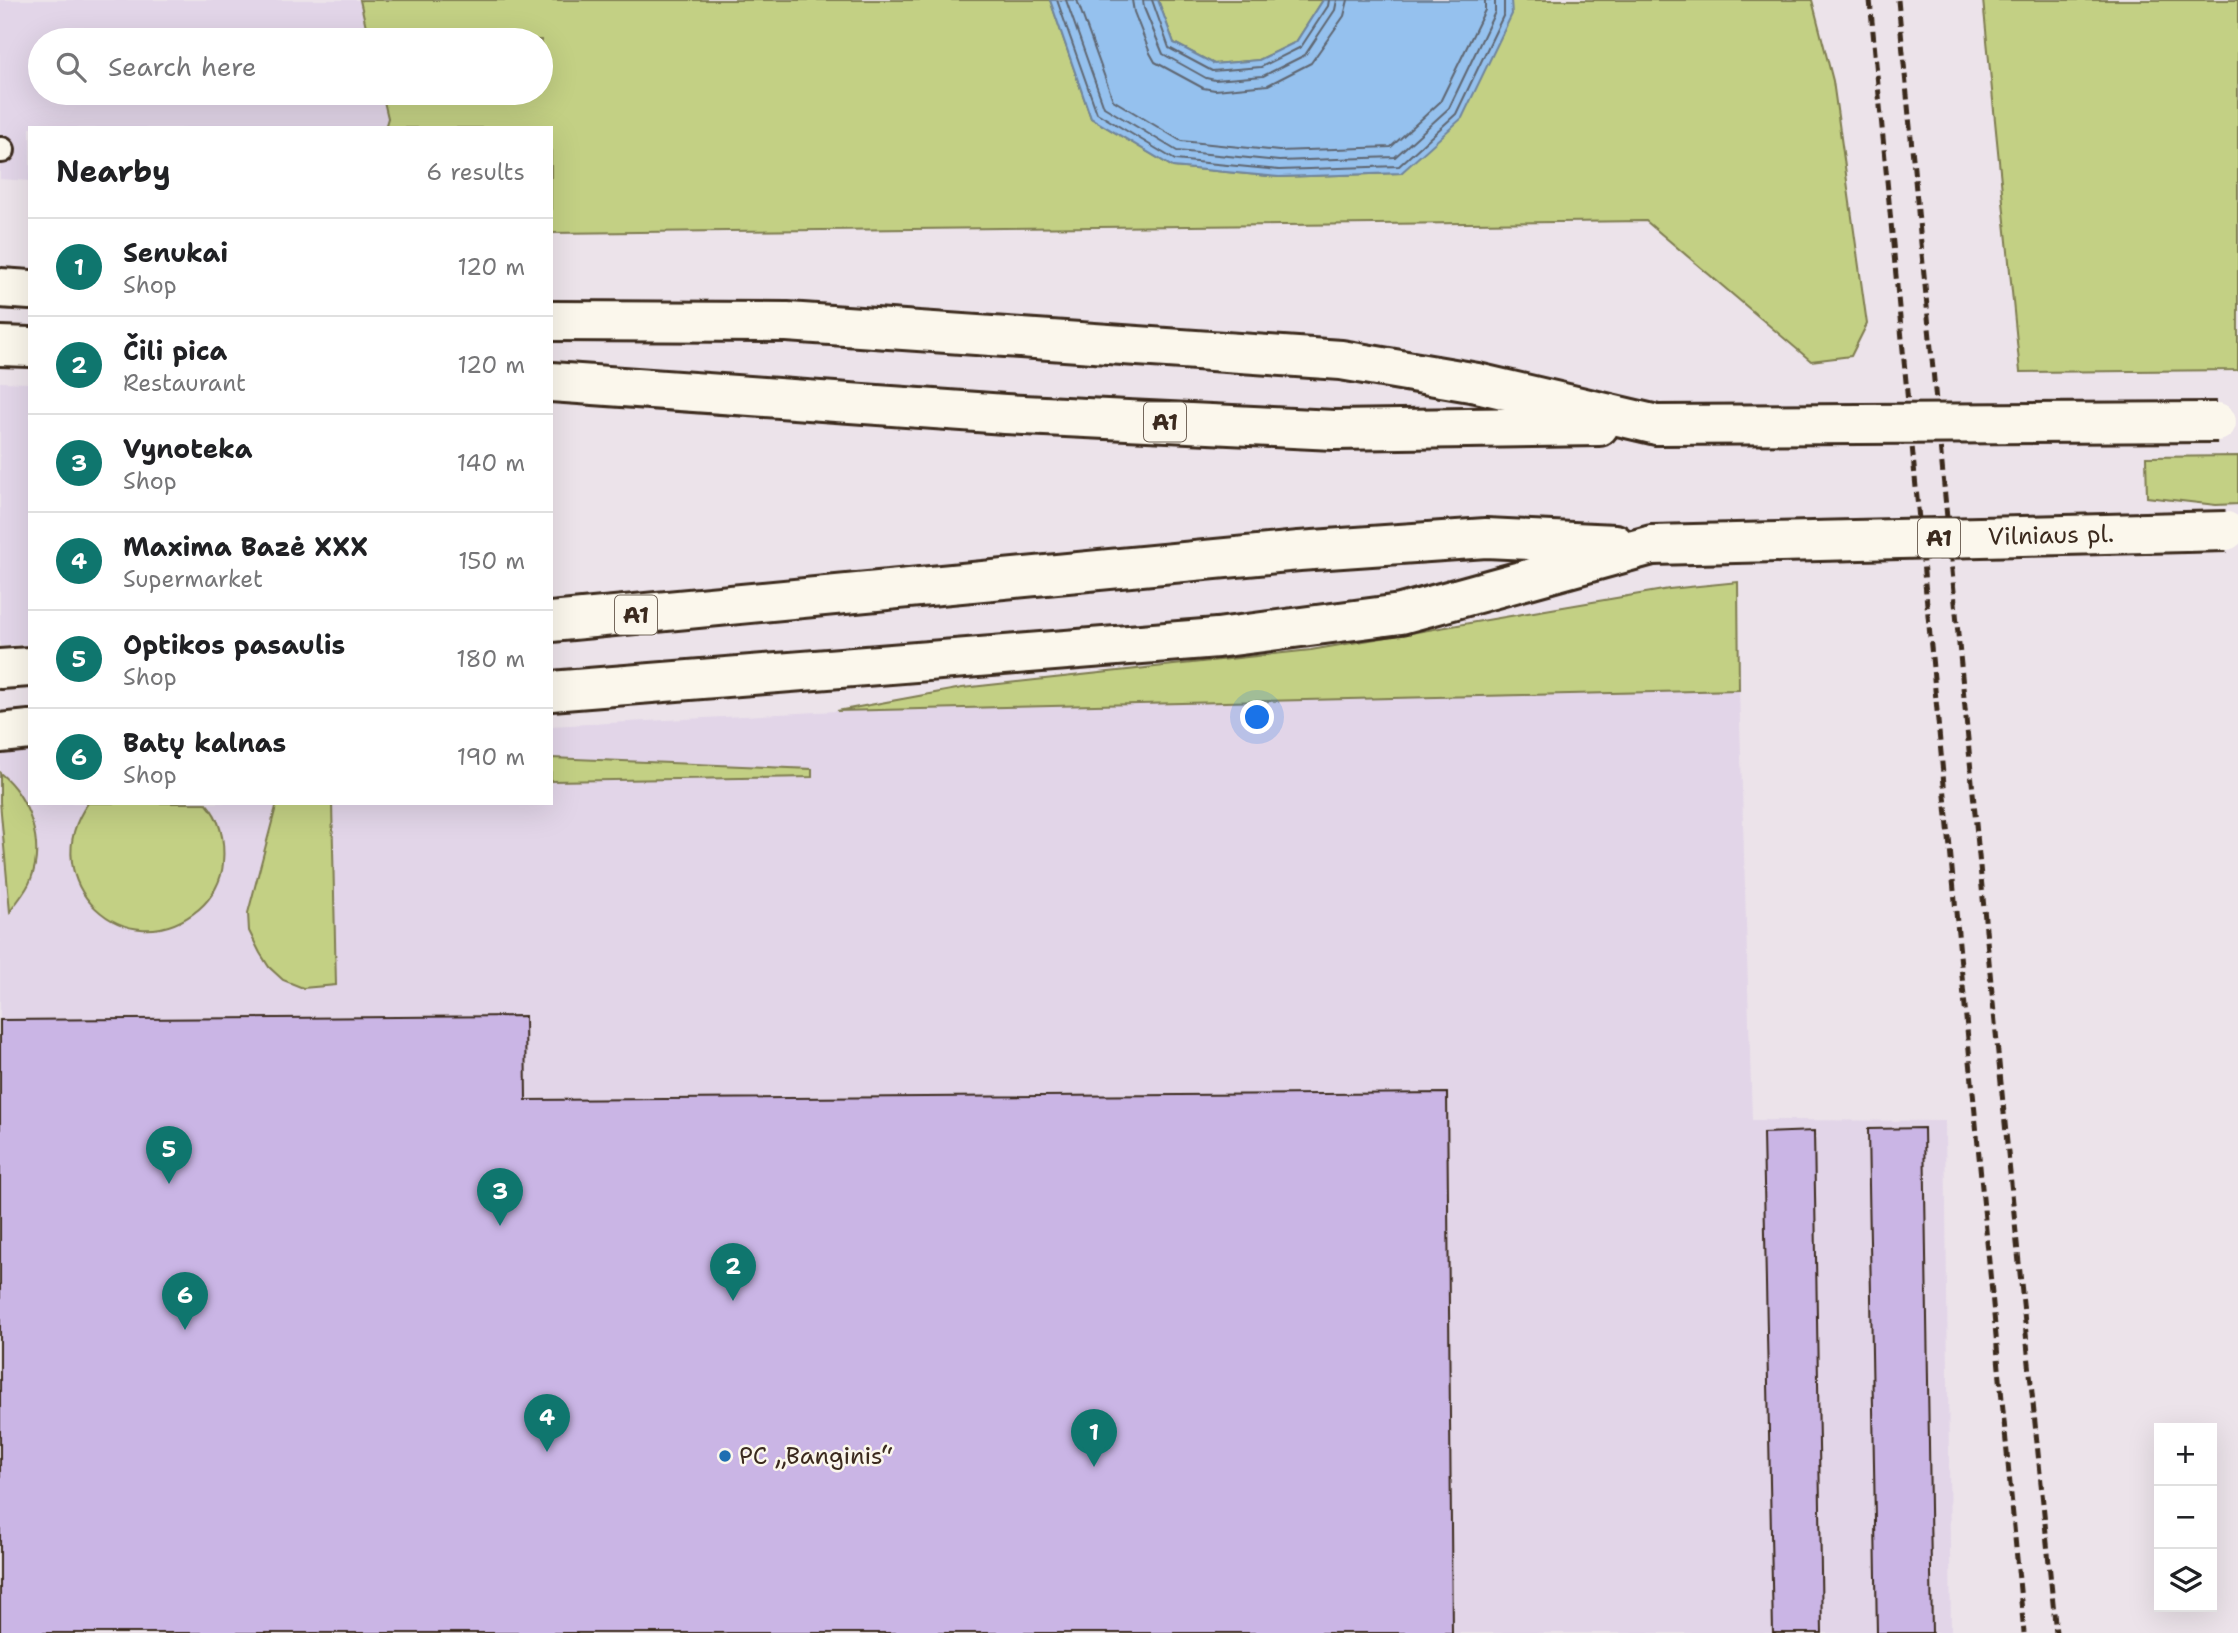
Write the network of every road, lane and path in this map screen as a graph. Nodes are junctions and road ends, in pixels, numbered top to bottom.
1 (0, 288) edge
2 (28, 290) edge
3 (553, 321) edge
4 (0, 346) edge
5 (28, 347) edge
6 (553, 383) edge
7 (2227, 421) edge
8 (1657, 425) junction
9 (2232, 531) edge
10 (1652, 545) junction
11 (553, 622) edge
12 (28, 667) edge
13 (0, 669) edge
14 (553, 691) edge
15 (28, 730) edge
16 (0, 733) edge

1 - 2 highway
3 - 8 highway
4 - 5 highway
6 - 8 highway, A1
7 - 8 highway, A1, bridge
9 - 10 highway, Vilniaus pl. / A1, bridge
10 - 11 highway, A1
10 - 14 highway
12 - 13 highway
15 - 16 highway

